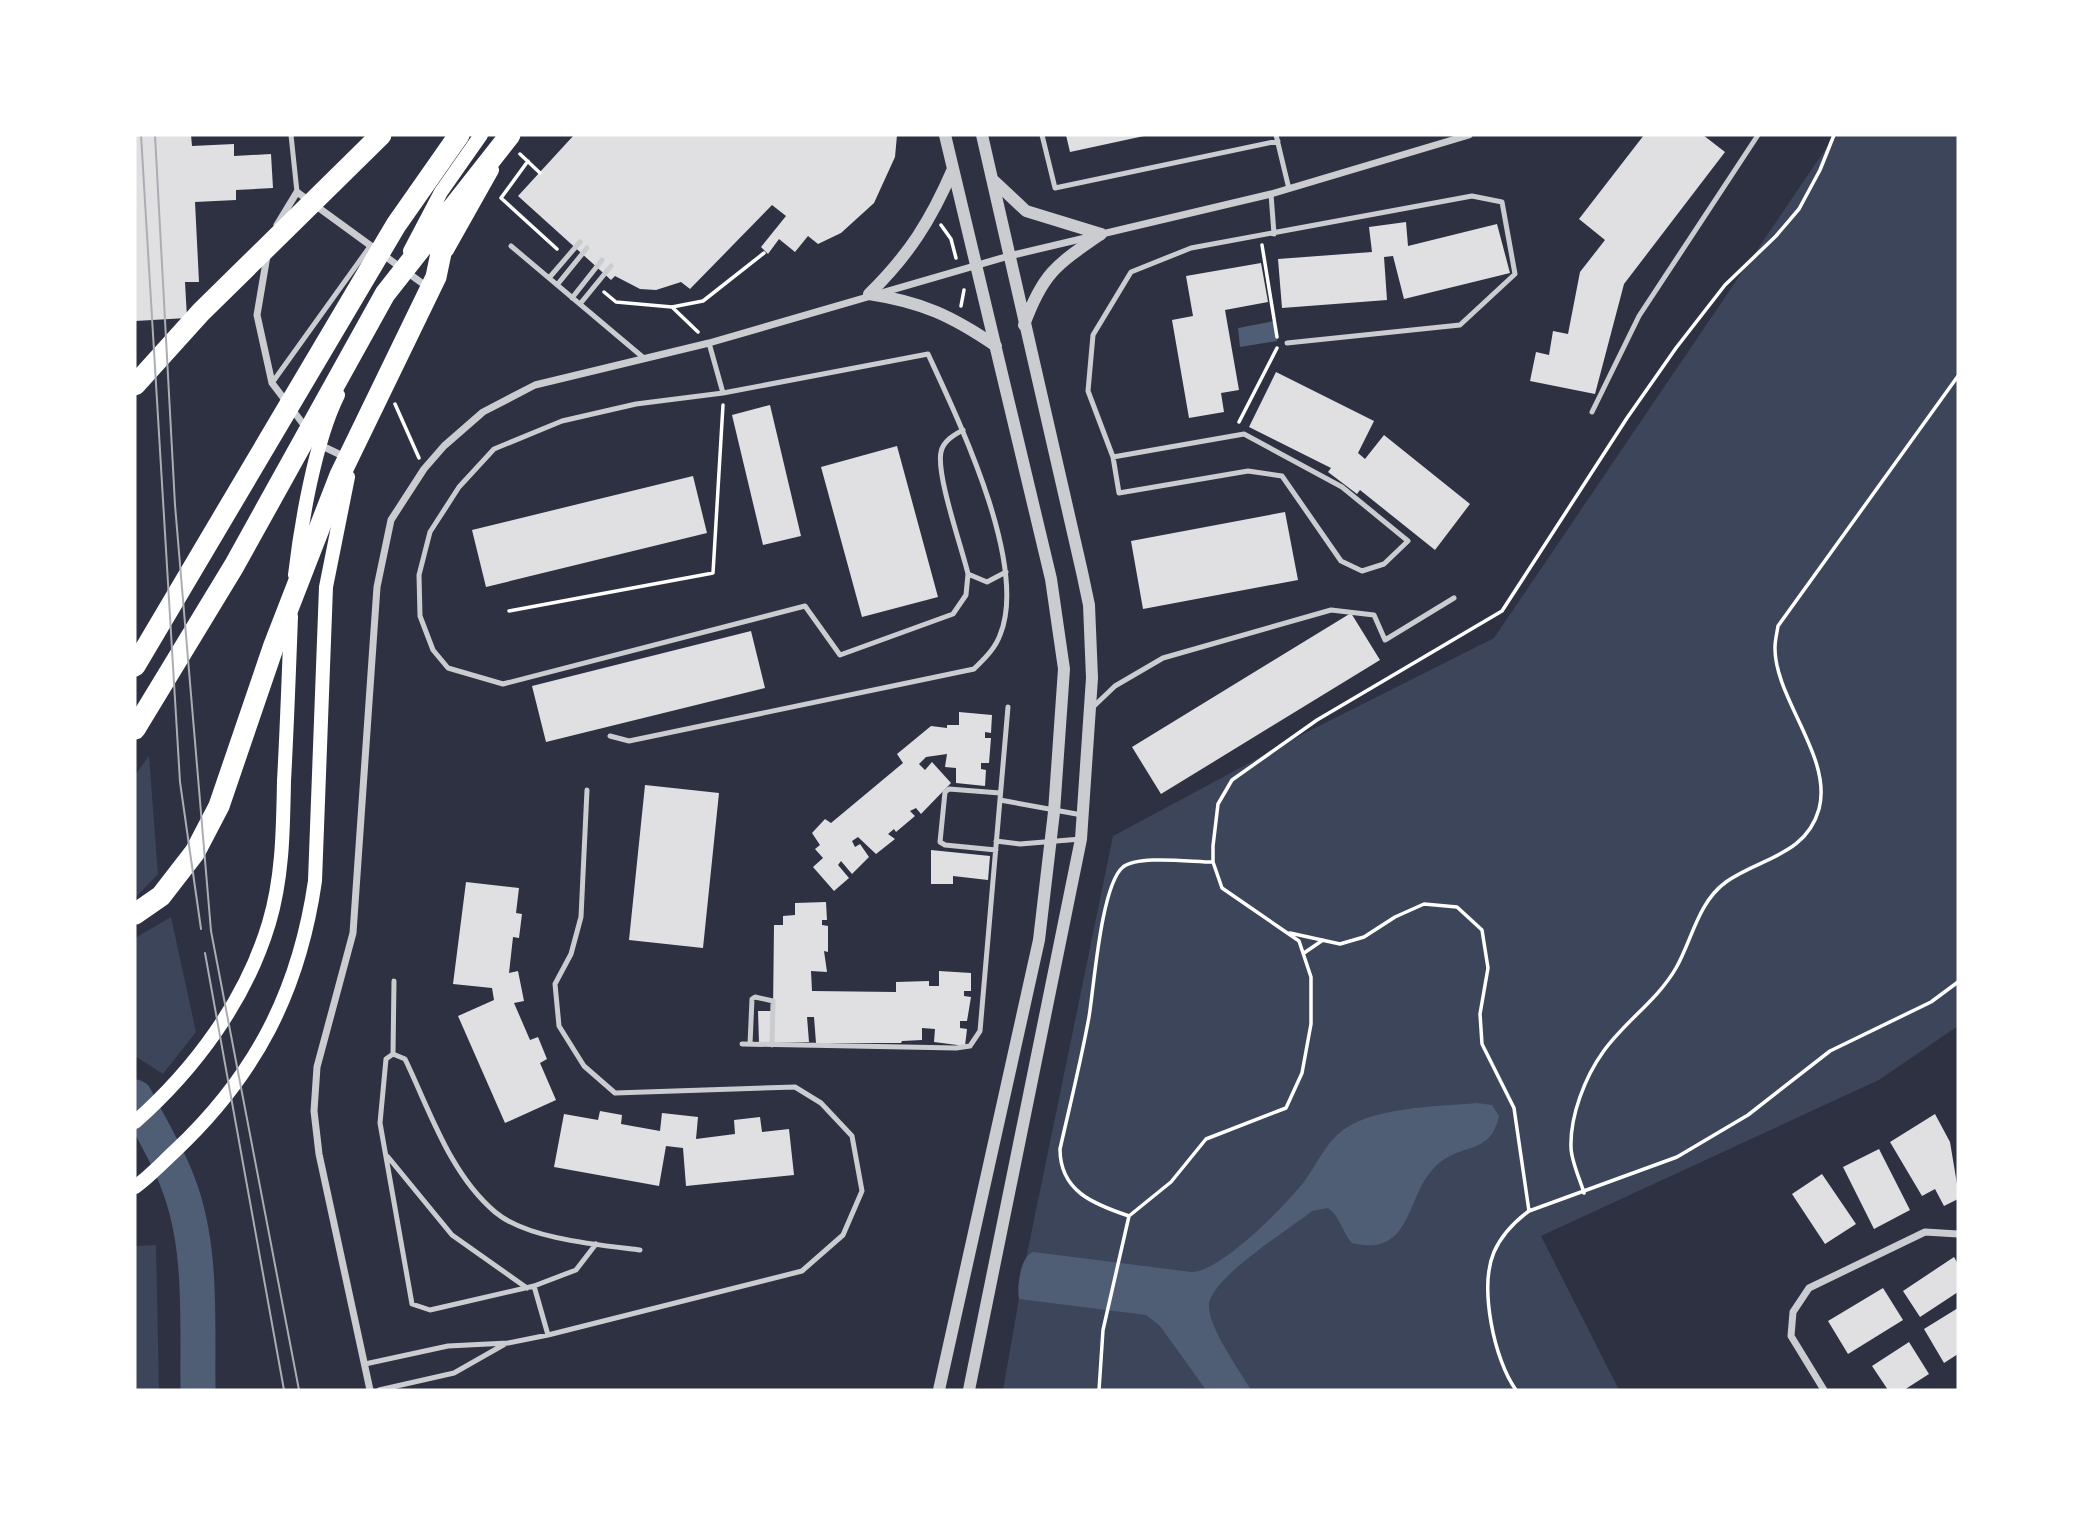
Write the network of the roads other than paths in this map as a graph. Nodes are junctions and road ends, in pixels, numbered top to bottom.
1 (291, 135) edge
2 (381, 135) edge
3 (459, 135) edge
4 (481, 135) edge
5 (510, 135) edge
6 (516, 135) edge
7 (945, 135) edge
8 (982, 135) edge
9 (1042, 135) edge
10 (1469, 135) edge
11 (1758, 135) edge
12 (1277, 138) edge
13 (953, 169) junction
14 (991, 178) junction
15 (1289, 188) junction
16 (298, 192) junction
17 (1271, 194) junction
18 (450, 210) junction
19 (1101, 234) junction
20 (1274, 234) junction
21 (580, 242) dead end
22 (371, 245) junction
23 (511, 246) dead end
24 (587, 248) dead end
25 (1009, 256) junction
26 (602, 260) dead end
27 (611, 266) dead end
28 (977, 266) junction
29 (401, 269) junction
30 (549, 278) junction
31 (557, 285) junction
32 (426, 286) junction
33 (869, 294) junction
34 (572, 298) junction
35 (580, 304) junction
36 (1024, 326) junction
37 (709, 343) junction
38 (1287, 343) dead end
39 (996, 346) junction
40 (645, 359) junction
41 (272, 383) junction
42 (135, 386) edge
43 (723, 393) junction
44 (1592, 412) dead end
45 (963, 430) junction
46 (321, 447) junction
47 (1113, 457) junction
48 (352, 460) junction
49 (1006, 572) junction
50 (968, 574) junction
51 (1454, 598) dead end
52 (135, 666) edge
53 (1008, 706) dead end
54 (1090, 710) junction
55 (135, 729) edge
56 (610, 736) dead end
57 (587, 790) dead end
58 (1000, 793) junction
59 (1000, 800) junction
60 (1054, 812) junction
61 (1082, 815) junction
62 (1052, 839) junction
63 (1081, 839) junction
64 (996, 841) junction
65 (996, 850) junction
66 (135, 914) edge
67 (394, 981) dead end
68 (742, 1044) dead end
69 (750, 1044) junction
70 (772, 1045) junction
71 (393, 1054) junction
72 (135, 1122) edge
73 (387, 1156) junction
74 (135, 1187) edge
75 (1958, 1234) edge
76 (596, 1244) junction
77 (640, 1250) dead end
78 (534, 1286) junction
79 (527, 1288) junction
80 (548, 1335) junction
81 (508, 1343) junction
82 (365, 1364) junction
83 (370, 1390) edge
84 (379, 1390) edge
85 (939, 1390) edge
86 (970, 1390) edge
87 (1824, 1390) edge

1 - 16 lane
2 - 42 highway
3 - 52 highway
4 - 29 main road
5 - 18 highway
6 - 32 main road
7 - 13 street
8 - 14 street
9 - 12 lane
10 - 15 street
11 - 44 lane
12 - 15 lane
13 - 28 street
13 - 33 street
14 - 19 street
14 - 25 street
15 - 17 street
16 - 22 street
16 - 41 street
17 - 19 street
17 - 20 lane
18 - 55 highway
18 - 66 highway
19 - 25 street
19 - 36 street
20 - 38 lane
20 - 47 lane
21 - 30 lane
22 - 29 street
22 - 41 lane
23 - 30 lane
24 - 31 lane
25 - 28 street
25 - 36 street
26 - 34 lane
27 - 35 lane
28 - 33 street
28 - 39 street
29 - 32 street
29 - 46 main road
30 - 31 lane
31 - 34 lane
32 - 48 main road
33 - 37 street
33 - 39 street
34 - 35 lane
35 - 40 lane
36 - 54 street
37 - 40 street
37 - 43 lane
39 - 60 street
40 - 82 street
41 - 46 street
43 - 45 lane
43 - 50 lane
45 - 49 lane
45 - 50 lane
46 - 48 street
46 - 72 main road
47 - 47 lane
48 - 74 main road
49 - 50 lane
49 - 56 lane
51 - 54 lane
53 - 58 lane
54 - 61 street
57 - 80 lane
58 - 59 lane
58 - 65 lane
59 - 60 lane
59 - 64 lane
60 - 61 lane
60 - 62 street
61 - 63 street
62 - 63 lane
62 - 64 lane
62 - 85 street
63 - 86 street
64 - 65 lane
65 - 70 lane
67 - 71 lane
68 - 69 lane
69 - 70 lane
69 - 70 lane
71 - 73 lane
71 - 76 lane
73 - 79 lane
73 - 79 lane
75 - 87 street
76 - 77 lane
76 - 78 lane
78 - 79 lane
78 - 80 lane
80 - 81 lane
81 - 82 lane
81 - 84 lane
82 - 83 street

